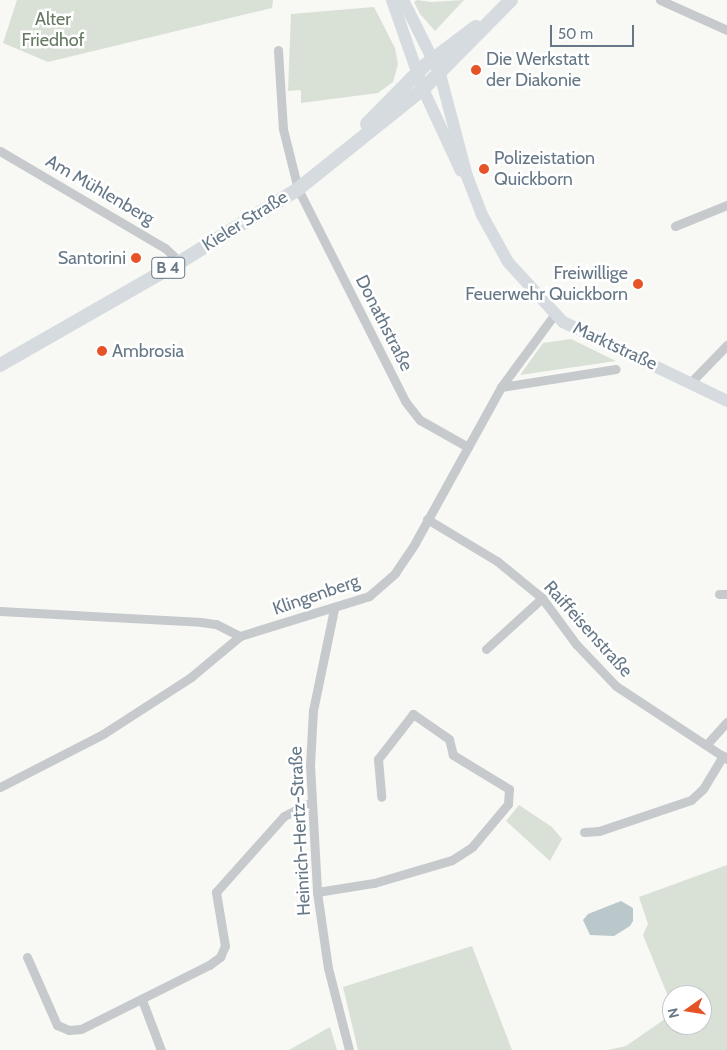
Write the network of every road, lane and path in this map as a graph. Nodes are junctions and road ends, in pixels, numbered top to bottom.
1 (392, 0) edge
2 (403, 0) edge
3 (660, 0) edge
4 (727, 30) edge
5 (278, 50) dead end
6 (434, 58) junction
7 (417, 73) junction
8 (440, 74) junction
9 (423, 90) junction
10 (0, 151) edge
11 (330, 162) junction
12 (467, 176) junction
13 (298, 189) junction
14 (727, 205) edge
15 (675, 226) dead end
16 (180, 262) junction
17 (554, 315) junction
18 (727, 345) edge
19 (0, 365) edge
20 (616, 369) dead end
21 (691, 382) junction
22 (501, 387) junction
23 (727, 401) edge
24 (468, 446) junction
25 (427, 519) junction
26 (542, 598) junction
27 (334, 609) junction
28 (0, 611) edge
29 (240, 636) junction
30 (486, 650) dead end
31 (727, 722) edge
32 (707, 744) junction
33 (725, 757) edge
34 (0, 787) edge
35 (381, 797) dead end
36 (312, 802) junction
37 (584, 832) dead end
38 (317, 892) junction
39 (27, 957) dead end
40 (142, 1000) junction
41 (161, 1050) edge
42 (350, 1050) edge

1 - 7 main road, Marktstraße
2 - 6 main road, Marktstraße
3 - 4 street
5 - 13 street, Donathstraße
6 - 7 main road, Kieler Straße / B 4
6 - 8 main road, Marktstraße
6 - 8 main road, Kieler Straße / B 4
7 - 9 main road, Marktstraße
7 - 11 main road, Kieler Straße / B 4
8 - 9 main road, Kieler Straße / B 4
8 - 12 main road, Marktstraße
9 - 11 main road, Kieler Straße / B 4
9 - 12 main road, Marktstraße
10 - 16 street, Am Mühlenberg
11 - 13 main road, Kieler Straße / B 4
12 - 17 main road, Marktstraße
13 - 16 main road, Kieler Straße / B 4
13 - 24 street, Donathstraße
14 - 15 street
16 - 19 main road, Kieler Straße / B 4
17 - 21 main road, Marktstraße
17 - 22 street, Klingenberg
18 - 21 street
20 - 22 street, Marktstraße
21 - 23 main road, Marktstraße
22 - 24 street, Klingenberg
24 - 25 street, Klingenberg
25 - 26 street, Raiffeisenstraße
25 - 27 street, Klingenberg
26 - 30 street
26 - 32 street, Raiffeisenstraße
27 - 29 street, Klingenberg
27 - 36 street, Heinrich-Hertz-Straße
28 - 29 street
29 - 34 street
31 - 32 street
32 - 33 street, Raiffeisenstraße
33 - 37 street
35 - 38 street
36 - 38 street, Heinrich-Hertz-Straße
36 - 40 street
38 - 42 street, Heinrich-Hertz-Straße
39 - 40 street
40 - 41 street

